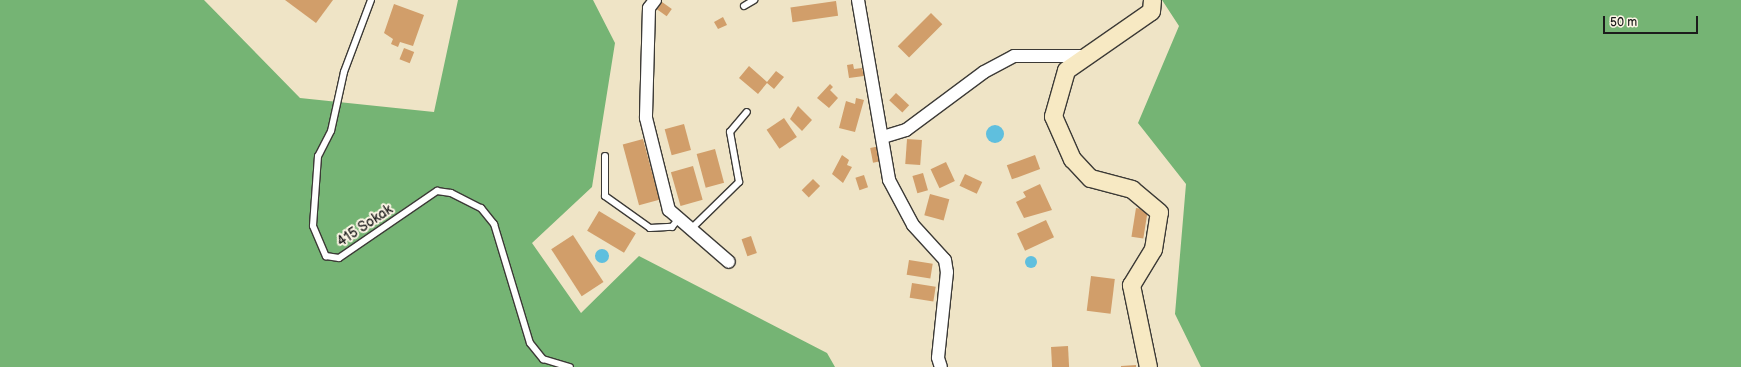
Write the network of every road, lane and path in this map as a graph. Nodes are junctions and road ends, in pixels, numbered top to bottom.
1 (371, 0) edge
2 (655, 0) edge
3 (754, 0) edge
4 (858, 0) edge
5 (1152, 0) edge
6 (744, 6) dead end
7 (1084, 56) junction
8 (747, 112) dead end
9 (883, 137) junction
10 (605, 156) dead end
11 (679, 218) junction
12 (692, 228) junction
13 (729, 262) dead end
14 (570, 367) edge
15 (941, 367) edge
16 (1148, 367) edge

1 - 14 lane, 415 Sokak
2 - 11 street
3 - 6 lane
4 - 9 street
5 - 7 street
7 - 9 street
7 - 16 street
8 - 12 lane
9 - 15 street
10 - 11 lane
11 - 12 street
12 - 13 street

